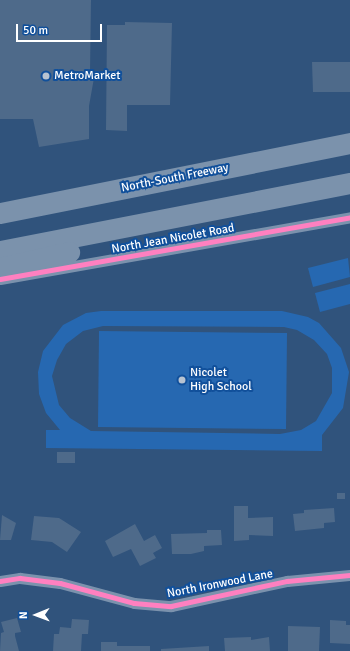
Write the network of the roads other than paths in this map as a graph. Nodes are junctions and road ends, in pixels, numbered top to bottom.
1 (350, 143) edge
2 (350, 183) edge
3 (46, 204) junction
4 (0, 206) edge
5 (0, 213) edge
6 (350, 217) edge
7 (108, 230) junction
8 (0, 251) edge
9 (0, 268) edge
10 (0, 280) edge
11 (350, 575) edge
12 (0, 581) edge

1 - 3 highway, North-South Freeway
2 - 7 highway
3 - 4 highway
3 - 5 highway, North-South Freeway
6 - 10 street, North Jean Nicolet Road
7 - 8 highway
7 - 9 highway
11 - 12 street, North Ironwood Lane

